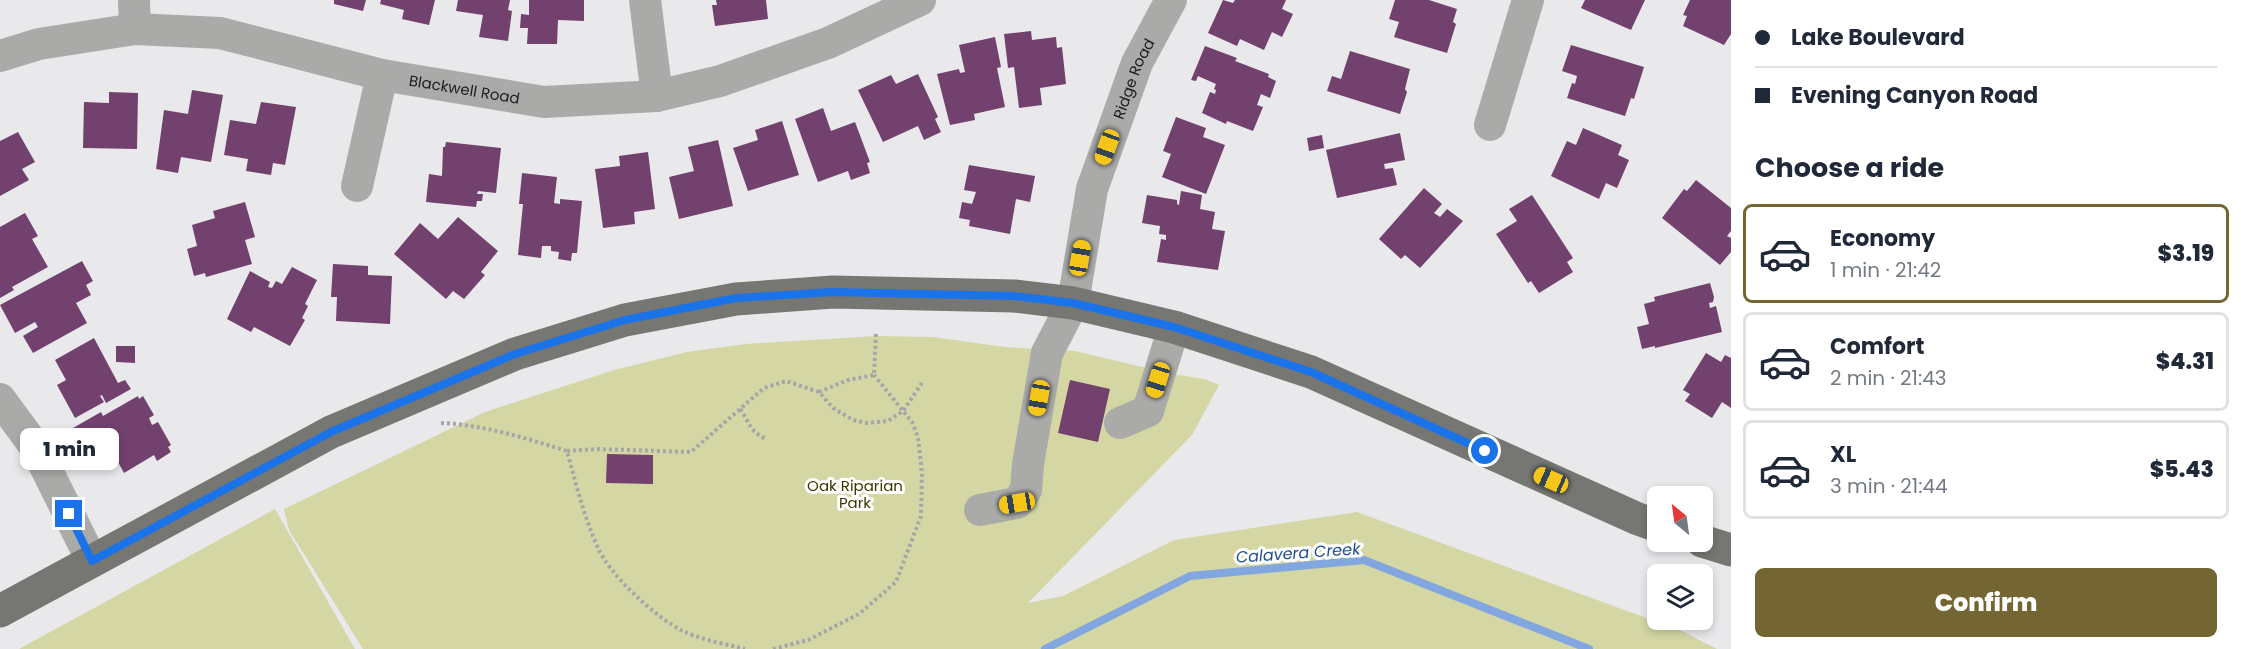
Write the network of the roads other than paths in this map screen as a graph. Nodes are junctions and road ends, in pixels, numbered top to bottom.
1 (645, 0) edge
2 (920, 0) edge
3 (1528, 0) edge
4 (1168, 1) edge
5 (135, 15) edge
6 (0, 56) edge
7 (382, 75) junction
8 (657, 96) junction
9 (1490, 125) dead end
10 (357, 186) dead end
11 (1073, 303) junction
12 (1174, 327) junction
13 (0, 399) edge
14 (1120, 423) dead end
15 (980, 510) dead end
16 (1647, 522) edge
17 (1713, 544) edge
18 (1731, 550) edge
19 (92, 561) junction
20 (0, 611) edge

1 - 8 street
2 - 8 street, Blackwell Road
3 - 9 street
4 - 11 street, Ridge Road
5 - 6 street, Blackwell Road
5 - 7 street, Blackwell Road
7 - 8 street, Blackwell Road
7 - 10 street
11 - 12 main road
11 - 15 street, Ridge Road
11 - 19 main road
12 - 14 street
12 - 16 main road
13 - 19 street
17 - 18 main road
19 - 20 main road

